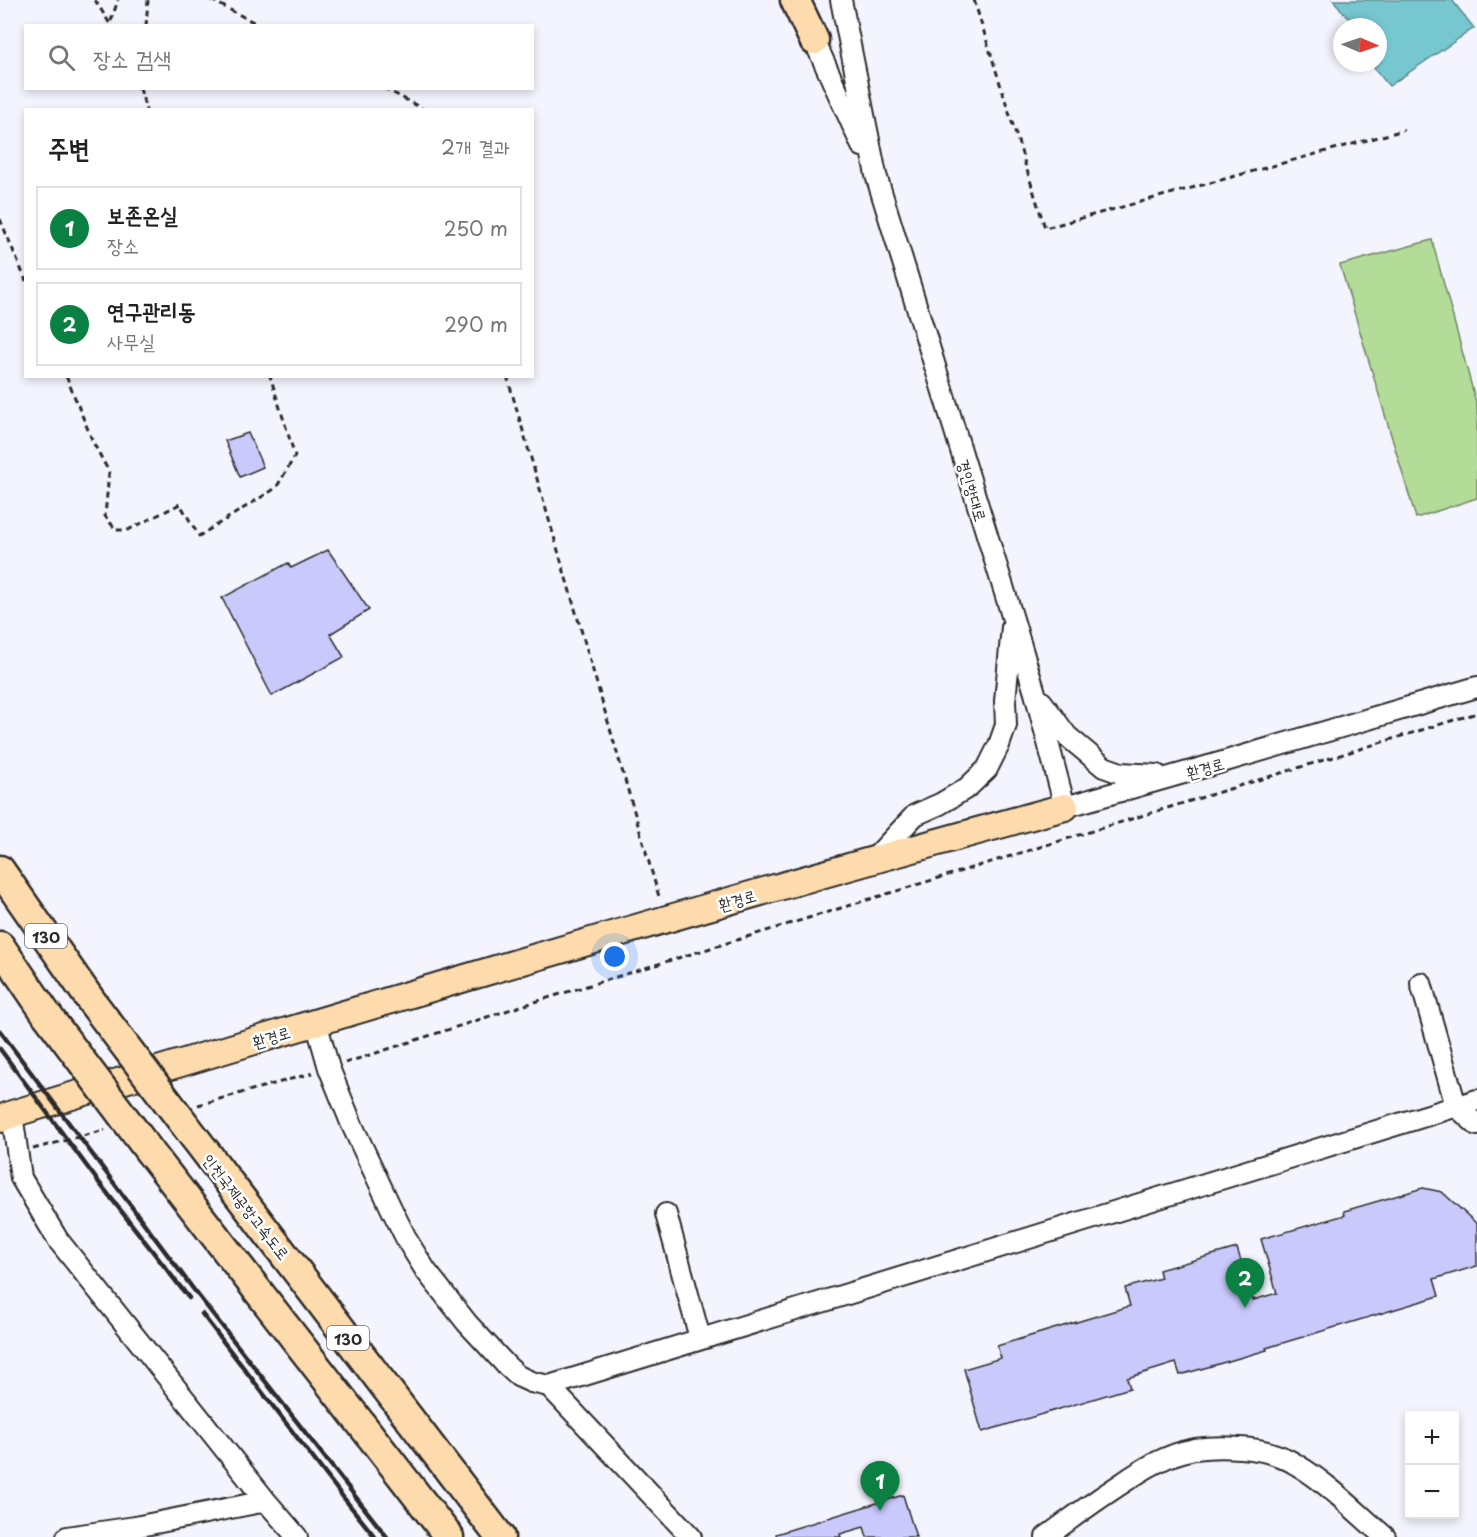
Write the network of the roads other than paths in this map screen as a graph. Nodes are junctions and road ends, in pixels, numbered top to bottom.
1 (795, 0) edge
2 (805, 0) edge
3 (841, 0) edge
4 (814, 40) junction
5 (876, 176) junction
6 (1013, 619) junction
7 (1477, 687) edge
8 (1035, 693) junction
9 (1219, 763) junction
10 (1065, 807) junction
11 (874, 859) junction
12 (0, 870) edge
13 (0, 946) edge
14 (1421, 983) dead end
15 (316, 1022) junction
16 (1477, 1100) edge
17 (1456, 1106) junction
18 (6, 1117) edge
19 (1477, 1125) edge
20 (666, 1214) dead end
21 (700, 1338) junction
22 (549, 1386) junction
23 (266, 1501) junction
24 (99, 1535) edge
25 (67, 1537) edge
26 (297, 1537) edge
27 (449, 1537) edge
28 (500, 1537) edge
29 (692, 1537) edge
30 (1046, 1537) edge
31 (1385, 1537) edge

1 - 4 highway
2 - 4 street, 경인항대로
3 - 5 street, 경인항대로
4 - 5 street, 경인항대로
5 - 6 street, 경인항대로
6 - 8 street, 경인항대로
6 - 11 street
7 - 9 street, 환경로
8 - 9 street
8 - 10 street, 경인항대로
9 - 10 street, 환경로
10 - 11 main road, 환경로
11 - 15 main road, 환경로
12 - 28 highway, 인천국제공항고속도로 / 130, bridge
13 - 27 highway, 130, bridge
14 - 17 street
15 - 18 main road, 환경로
15 - 22 street
16 - 17 street
17 - 19 street
17 - 21 street
18 - 23 street
20 - 21 street
21 - 22 street
22 - 29 street
23 - 24 street
23 - 26 street
24 - 25 street
30 - 31 street

